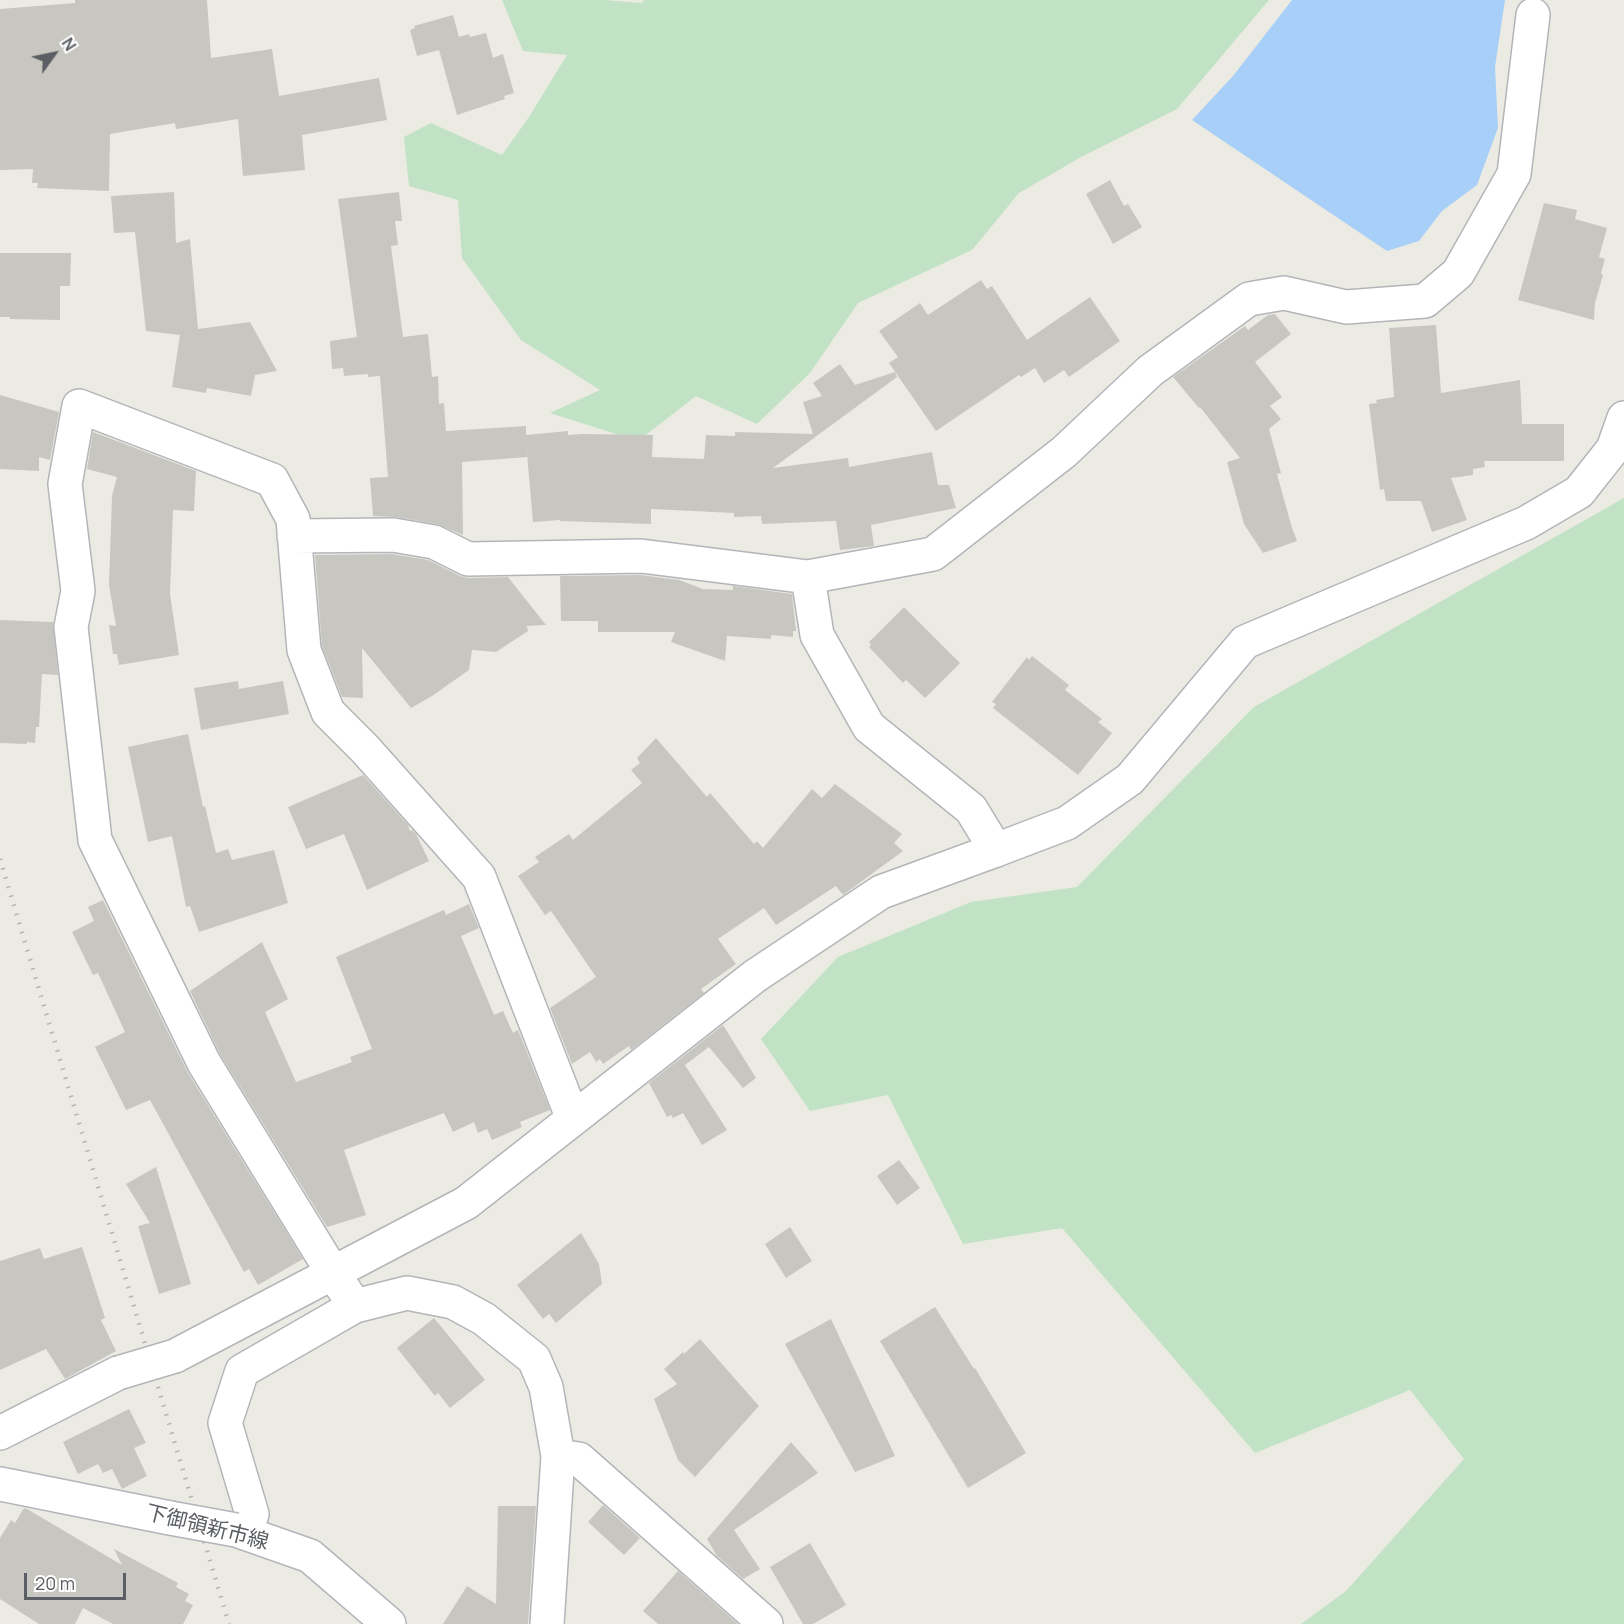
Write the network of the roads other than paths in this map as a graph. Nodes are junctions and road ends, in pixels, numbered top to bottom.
1 (1533, 15) dead end
2 (1624, 418) edge
3 (294, 536) junction
4 (808, 577) junction
5 (996, 850) junction
6 (573, 1119) junction
7 (333, 1273) junction
8 (355, 1306) junction
9 (0, 1433) edge
10 (558, 1456) junction
11 (0, 1484) edge
12 (240, 1532) junction
13 (389, 1624) edge
14 (547, 1624) edge
15 (766, 1624) edge

1 - 4 street
2 - 5 street
3 - 4 street
3 - 6 street
3 - 7 street
4 - 5 street
5 - 6 street
6 - 7 street
7 - 8 street
7 - 9 street, bridge
8 - 10 street
8 - 12 street
10 - 14 street
10 - 15 street
11 - 12 street, 下御領新市線, bridge
12 - 13 street, 下御領新市線

